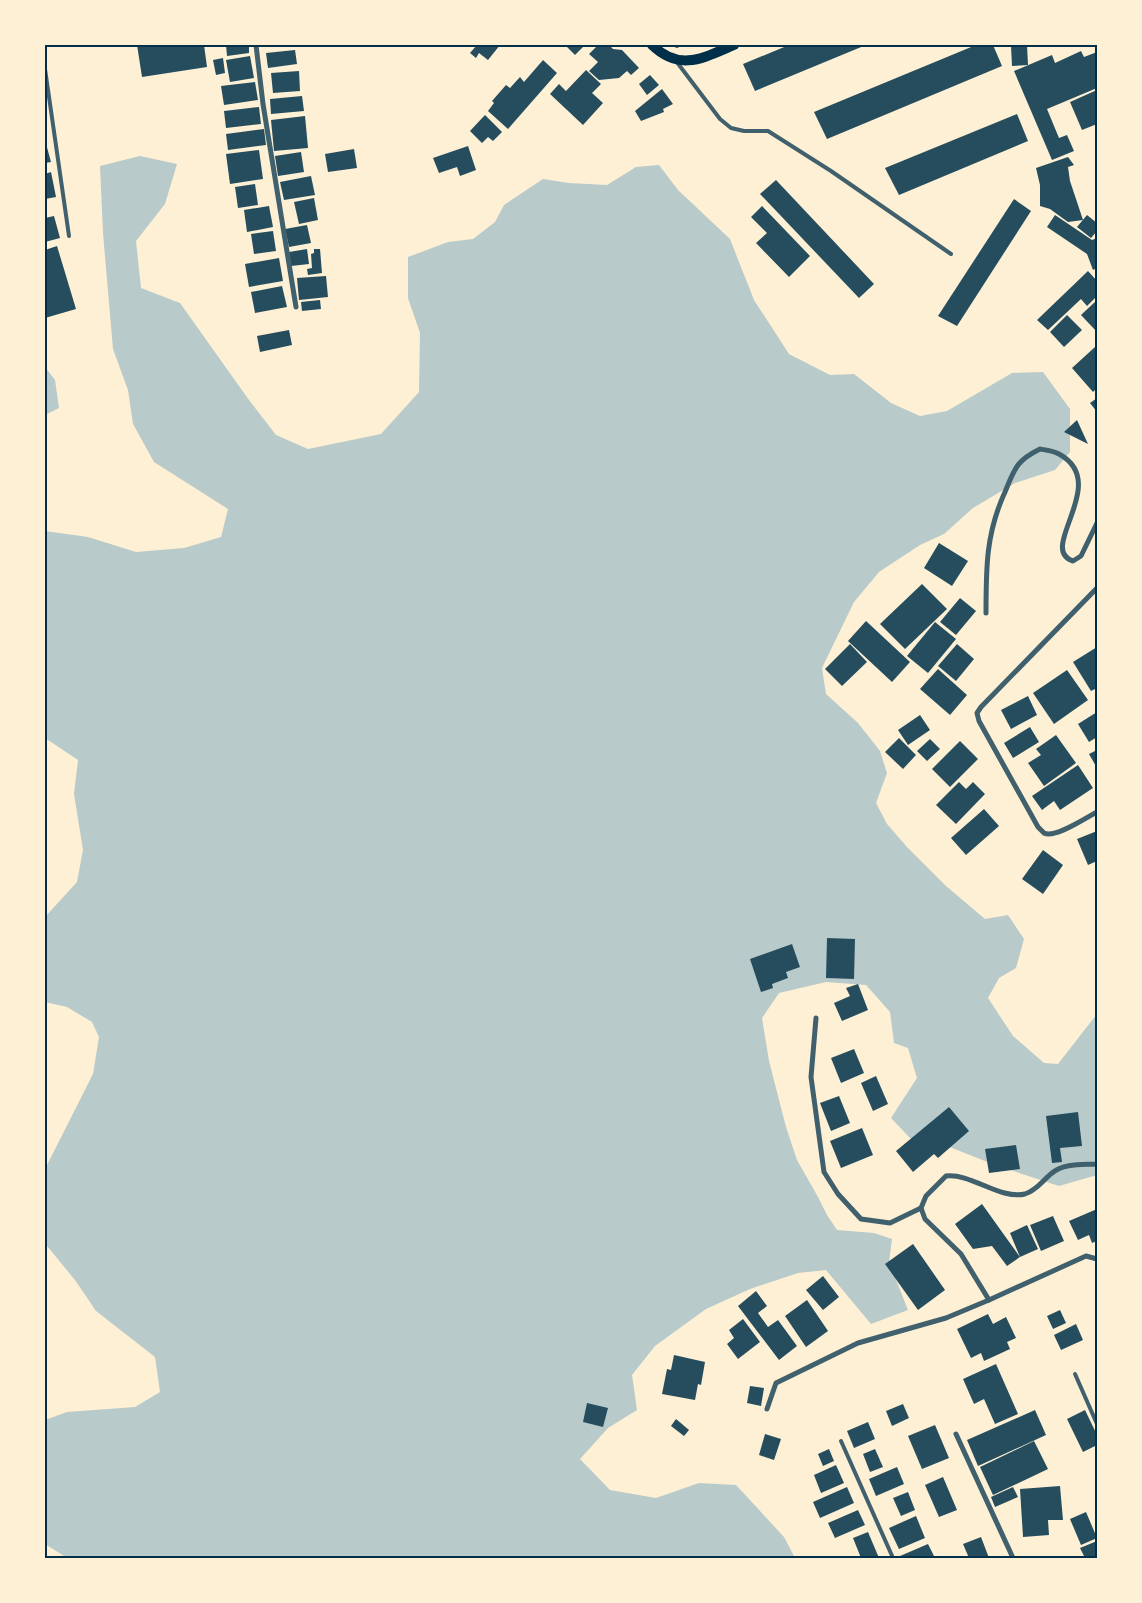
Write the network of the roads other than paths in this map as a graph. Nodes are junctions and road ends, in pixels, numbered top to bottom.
1 (256, 45) edge
2 (652, 45) edge
3 (734, 45) edge
4 (675, 60) junction
5 (45, 69) edge
6 (69, 236) dead end
7 (951, 254) dead end
8 (296, 306) dead end
9 (1097, 524) edge
10 (1097, 588) edge
11 (986, 613) dead end
12 (1097, 812) edge
13 (816, 1018) dead end
14 (1097, 1164) edge
15 (921, 1208) junction
16 (1097, 1259) edge
17 (989, 1300) junction
18 (1075, 1374) dead end
19 (767, 1409) dead end
20 (1097, 1424) edge
21 (956, 1434) dead end
22 (841, 1442) dead end
23 (892, 1558) edge
24 (1013, 1558) edge

1 - 8 street
2 - 4 main road
3 - 4 main road
4 - 7 lane
5 - 6 lane
9 - 11 street
10 - 12 street
13 - 15 street
14 - 15 street
15 - 17 street
16 - 17 street
17 - 19 street
18 - 20 lane
21 - 24 street
22 - 23 lane

